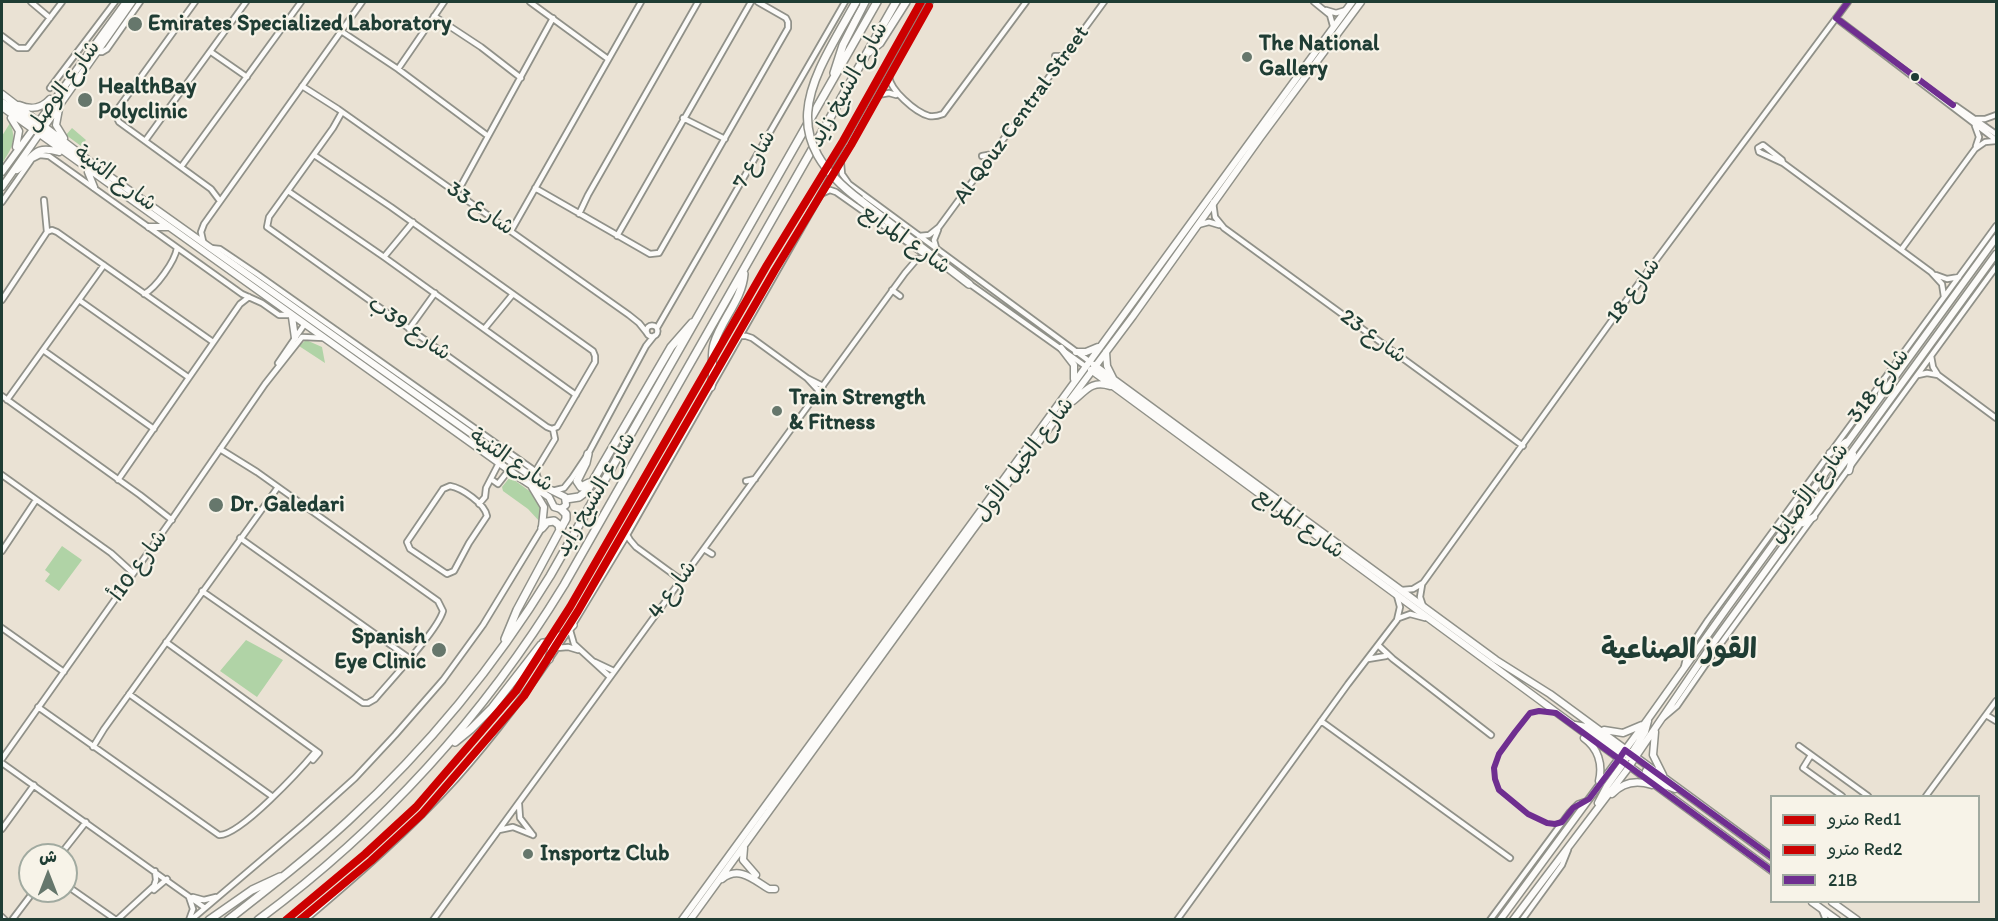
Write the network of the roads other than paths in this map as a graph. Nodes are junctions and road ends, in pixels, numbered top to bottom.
1 (31, 2) edge
2 (62, 2) edge
3 (115, 2) edge
4 (126, 2) edge
5 (132, 2) edge
6 (140, 2) edge
7 (195, 2) edge
8 (246, 2) edge
9 (301, 2) edge
10 (362, 2) edge
11 (444, 2) edge
12 (530, 2) edge
13 (641, 2) edge
14 (698, 2) edge
15 (749, 2) edge
16 (758, 2) edge
17 (844, 2) edge
18 (856, 2) edge
19 (865, 2) edge
20 (877, 2) edge
21 (896, 2) edge
22 (906, 2) edge
23 (930, 2) edge
24 (1026, 2) edge
25 (1104, 2) edge
26 (1314, 2) edge
27 (1352, 2) edge
28 (1361, 2) edge
29 (1848, 2) edge
30 (1323, 9) junction
31 (1346, 10) junction
32 (435, 15) junction
33 (51, 16) junction
34 (1836, 18) junction
35 (555, 19) junction
36 (1332, 29) junction
37 (342, 30) junction
38 (2, 36) edge
39 (88, 38) junction
40 (95, 49) junction
41 (212, 50) junction
42 (867, 53) junction
43 (1055, 56) dead end
44 (1065, 56) junction
45 (609, 58) junction
46 (397, 68) junction
47 (77, 70) junction
48 (890, 73) junction
49 (248, 76) junction
50 (522, 76) junction
51 (832, 81) junction
52 (303, 84) junction
53 (51, 88) dead end
54 (61, 89) junction
55 (2, 94) edge
56 (901, 97) junction
57 (64, 99) junction
58 (875, 99) junction
59 (10, 100) junction
60 (2, 102) edge
61 (2, 109) edge
62 (344, 113) junction
63 (1996, 115) edge
64 (684, 117) junction
65 (1974, 120) junction
66 (38, 129) junction
67 (489, 134) junction
68 (1996, 134) edge
69 (724, 141) junction
70 (1996, 141) edge
71 (147, 142) junction
72 (74, 149) junction
73 (1975, 149) junction
74 (65, 154) junction
75 (314, 154) junction
76 (993, 154) junction
77 (13, 156) junction
78 (982, 156) dead end
79 (841, 160) junction
80 (1783, 163) junction
81 (183, 168) junction
82 (14, 170) junction
83 (88, 171) junction
84 (2, 172) edge
85 (105, 172) junction
86 (849, 184) junction
87 (2, 186) edge
88 (94, 188) junction
89 (211, 189) junction
90 (289, 190) junction
91 (535, 190) junction
92 (455, 191) junction
93 (226, 193) junction
94 (838, 193) junction
95 (820, 195) junction
96 (44, 200) dead end
97 (220, 201) junction
98 (2, 202) edge
99 (1214, 202) junction
100 (578, 213) junction
101 (411, 221) junction
102 (204, 224) junction
103 (1198, 225) junction
104 (1996, 226) edge
105 (149, 227) junction
106 (168, 227) junction
107 (939, 227) junction
108 (1224, 228) junction
109 (510, 230) junction
110 (50, 231) junction
111 (187, 231) junction
112 (616, 235) junction
113 (919, 236) junction
114 (1996, 238) edge
115 (204, 243) junction
116 (912, 246) junction
117 (177, 248) junction
118 (211, 248) junction
119 (1901, 250) junction
120 (939, 251) junction
121 (184, 252) junction
122 (1996, 254) edge
123 (175, 257) junction
124 (928, 257) junction
125 (386, 258) junction
126 (216, 260) junction
127 (914, 262) junction
128 (104, 265) junction
129 (235, 266) junction
130 (1996, 267) edge
131 (745, 270) junction
132 (1930, 272) junction
133 (1962, 274) junction
134 (969, 284) junction
135 (152, 289) junction
136 (892, 290) junction
137 (512, 293) junction
138 (144, 294) junction
139 (242, 294) junction
140 (436, 294) junction
141 (900, 296) dead end
142 (249, 297) junction
143 (150, 298) junction
144 (2, 300) edge
145 (79, 300) junction
146 (1944, 300) junction
147 (240, 304) junction
148 (291, 316) junction
149 (663, 316) junction
150 (696, 320) junction
151 (639, 323) junction
152 (747, 324) junction
153 (304, 325) junction
154 (650, 325) junction
155 (657, 328) junction
156 (410, 329) junction
157 (486, 329) junction
158 (647, 334) junction
159 (654, 336) junction
160 (740, 336) junction
161 (295, 338) junction
162 (752, 338) junction
163 (325, 339) junction
164 (213, 342) junction
165 (347, 345) junction
166 (1102, 345) junction
167 (646, 346) junction
168 (1061, 348) junction
169 (43, 350) junction
170 (1076, 352) junction
171 (1106, 352) junction
172 (1931, 355) junction
173 (1087, 364) junction
174 (1094, 368) junction
175 (274, 371) junction
176 (1938, 375) junction
177 (1916, 376) junction
178 (188, 377) junction
179 (1884, 380) junction
180 (398, 381) junction
181 (408, 381) junction
182 (1074, 381) junction
183 (1115, 381) junction
184 (1903, 383) junction
185 (711, 387) junction
186 (821, 388) junction
187 (1116, 388) junction
188 (577, 394) junction
189 (2, 396) edge
190 (1880, 397) junction
191 (7, 400) junction
192 (434, 400) junction
193 (1067, 405) junction
194 (438, 411) junction
195 (1996, 418) edge
196 (154, 429) junction
197 (553, 429) junction
198 (1849, 440) junction
199 (1523, 446) junction
200 (222, 447) junction
201 (1854, 450) junction
202 (1830, 453) junction
203 (588, 454) junction
204 (499, 463) junction
205 (509, 471) junction
206 (1849, 471) junction
207 (535, 472) junction
208 (2, 476) edge
209 (594, 476) junction
210 (491, 479) junction
211 (755, 479) junction
212 (118, 480) junction
213 (539, 482) junction
214 (746, 482) dead end
215 (530, 484) junction
216 (277, 486) junction
217 (552, 491) junction
218 (566, 499) junction
219 (38, 501) junction
220 (478, 503) junction
221 (561, 508) junction
222 (1814, 517) junction
223 (173, 518) junction
224 (1799, 525) junction
225 (542, 528) junction
226 (560, 532) junction
227 (627, 535) junction
228 (239, 539) junction
229 (622, 545) junction
230 (636, 547) junction
231 (2, 549) edge
232 (704, 549) junction
233 (712, 554) dead end
234 (134, 571) junction
235 (681, 580) junction
236 (1423, 583) junction
237 (203, 590) junction
238 (1397, 592) junction
239 (1424, 607) junction
240 (1397, 620) junction
241 (1434, 622) junction
242 (571, 627) junction
243 (2, 628) edge
244 (1385, 636) junction
245 (543, 643) junction
246 (165, 644) junction
247 (504, 644) junction
248 (1376, 647) junction
249 (557, 648) junction
250 (581, 652) junction
251 (1387, 655) junction
252 (408, 659) junction
253 (549, 659) junction
254 (1366, 660) junction
255 (594, 662) junction
256 (1684, 667) junction
257 (614, 671) junction
258 (64, 672) junction
259 (610, 677) junction
260 (128, 695) junction
261 (1996, 701) edge
262 (38, 708) junction
263 (1988, 712) junction
264 (1996, 716) edge
265 (1664, 717) junction
266 (1321, 721) junction
267 (1647, 721) junction
268 (1996, 721) edge
269 (1593, 725) junction
270 (1574, 726) junction
271 (1655, 729) junction
272 (1491, 735) dead end
273 (450, 744) junction
274 (92, 746) junction
275 (1799, 746) dead end
276 (1811, 755) junction
277 (1627, 758) junction
278 (2, 761) edge
279 (1667, 781) junction
280 (33, 784) junction
281 (1851, 784) junction
282 (1597, 788) junction
283 (1660, 789) junction
284 (1678, 789) junction
285 (1841, 795) edge
286 (1843, 795) edge
287 (1867, 795) edge
288 (1927, 795) edge
289 (271, 799) junction
290 (1587, 801) junction
291 (519, 802) junction
292 (1597, 809) junction
293 (84, 821) junction
294 (2, 829) edge
295 (497, 832) junction
296 (69, 843) edge
297 (745, 843) junction
298 (1568, 847) junction
299 (1770, 855) edge
300 (1510, 858) dead end
301 (1770, 870) edge
302 (155, 871) junction
303 (285, 875) junction
304 (756, 875) dead end
305 (167, 879) junction
306 (714, 885) junction
307 (230, 888) junction
308 (775, 889) dead end
309 (78, 894) edge
310 (188, 894) junction
311 (140, 900) junction
312 (26, 903) edge
313 (1813, 903) edge
314 (1833, 903) edge
315 (93, 905) junction
316 (206, 908) junction
317 (1820, 908) junction
318 (2, 917) edge
319 (5, 920) edge
320 (14, 920) edge
321 (110, 920) edge
322 (116, 920) edge
323 (190, 920) edge
324 (210, 920) edge
325 (228, 920) edge
326 (258, 920) edge
327 (305, 920) edge
328 (433, 920) edge
329 (682, 920) edge
330 (690, 920) edge
331 (1177, 920) edge
332 (1490, 920) edge
333 (1500, 920) edge
334 (1514, 920) edge
335 (1522, 920) edge
336 (1826, 920) edge
337 (1837, 920) edge
338 (1857, 920) edge

1 - 33 street
2 - 33 street
3 - 39 street
4 - 40 main road, شارع الوصل
5 - 40 main road, شارع الوصل
6 - 40 street
7 - 71 street
8 - 41 street
9 - 49 street
10 - 37 street
11 - 32 street
12 - 35 street
13 - 45 street
14 - 100 street
15 - 64 street
16 - 69 street
17 - 149 street, شارع 7
18 - 134 highway, bridge
19 - 51 highway
20 - 51 highway, شارع الشيخ زايد
21 - 42 highway, شارع الشيخ زايد
22 - 42 highway
23 - 48 street
24 - 56 street
25 - 44 street, Al Qouz Central Street
26 - 30 street
27 - 31 main road, شارع الخيل الأول
28 - 99 main road, شارع الخيل الأول
29 - 34 street, شارع 18
30 - 31 street
30 - 36 street
31 - 36 main road, شارع الخيل الأول
32 - 46 street
32 - 50 street
33 - 38 street
34 - 65 street
34 - 199 street, شارع 18
35 - 45 street
35 - 50 street
36 - 166 main road, شارع الخيل الأول
37 - 46 street
37 - 52 street
39 - 40 street
39 - 53 street
40 - 47 main road, شارع الوصل
40 - 57 main road, شارع الوصل
41 - 49 street
41 - 71 street
42 - 131 highway, شارع الشيخ زايد
43 - 44 street
44 - 76 street, Al Qouz Central Street
45 - 91 street
46 - 67 street
47 - 54 main road, شارع الوصل
47 - 66 main road
48 - 56 street
48 - 58 street
49 - 81 street
50 - 67 street
51 - 150 highway, شارع الشيخ زايد
52 - 62 street, شارع 33
52 - 93 street
54 - 59 main road
54 - 66 main road, شارع الوصل
55 - 59 main road, شارع الثنية
56 - 58 street
57 - 66 main road, شارع الوصل
57 - 72 main road
58 - 79 street
59 - 66 main road, شارع الثنية
60 - 66 main road
61 - 66 main road, شارع الثنية
61 - 77 main road
62 - 75 street
62 - 92 street, شارع 33
63 - 65 street
64 - 69 street
64 - 112 street
65 - 68 street
65 - 70 street
65 - 73 street
66 - 72 main road, شارع الثنية
66 - 74 main road, شارع الثنية
66 - 77 main road, شارع الوصل
66 - 82 main road, شارع الوصل
66 - 85 main road
66 - 87 main road
67 - 92 street
69 - 112 street
70 - 73 street
71 - 81 street
72 - 85 main road, شارع الثنية
73 - 119 street
74 - 82 main road
74 - 83 main road, شارع الثنية
75 - 90 street
75 - 101 street
76 - 78 street
76 - 107 street, Al Qouz Central Street
77 - 84 main road, شارع الوصل
79 - 86 street, شارع المرابع
79 - 95 street
80 - 80 street
80 - 119 street
81 - 89 street
82 - 87 main road, شارع الوصل
83 - 88 main road
83 - 106 main road, شارع الثنية
85 - 111 main road, شارع الثنية
86 - 94 street
86 - 113 street, شارع المرابع
88 - 98 street
88 - 105 street
89 - 93 street
89 - 97 street
90 - 125 street
90 - 156 street, شارع 39ب
91 - 100 street
91 - 109 street
92 - 109 street, شارع 33
93 - 97 street
94 - 95 street, شارع المرابع
94 - 116 street, شارع المرابع
95 - 152 street
96 - 110 street
97 - 102 street
99 - 103 main road, شارع الخيل الأول
99 - 108 street
100 - 112 street
101 - 125 street
101 - 137 street
102 - 111 street
102 - 115 street
103 - 108 street, شارع 23
103 - 171 main road, شارع الخيل الأول
104 - 133 street, شارع 318
105 - 106 main road
105 - 117 street
106 - 126 main road, شارع الثنية
107 - 113 street, Al Qouz Central Street
107 - 120 street, Al Qouz Central Street
108 - 199 street, شارع 23
109 - 151 street, شارع 33
110 - 128 street
110 - 144 street
111 - 115 main road, شارع الثنية
113 - 120 street, شارع المرابع
114 - 190 main road, شارع الأصايل
115 - 118 main road, شارع الثنية
116 - 124 street, شارع المرابع
116 - 127 street
117 - 121 street
117 - 123 street
118 - 129 main road, شارع الثنية
118 - 181 street
119 - 132 street
120 - 170 street, شارع المرابع
121 - 123 street
121 - 139 street
122 - 184 main road, شارع الأصايل
123 - 135 street
124 - 127 street
124 - 134 street, شارع المرابع
125 - 140 street
126 - 129 main road
126 - 148 main road, شارع الثنية
127 - 136 street, شارع 4
128 - 138 street
128 - 145 street
129 - 165 main road, شارع الثنية
130 - 172 street
131 - 185 highway
131 - 273 highway, شارع الشيخ زايد
132 - 133 street
132 - 146 street
133 - 146 street, شارع 318
134 - 168 street, شارع المرابع
135 - 138 street
135 - 143 street
136 - 141 street
136 - 186 street, شارع 4
137 - 157 street
137 - 188 street
138 - 143 street
139 - 142 street
139 - 147 street
140 - 156 street
140 - 157 street
142 - 147 street
142 - 148 street
143 - 164 street
145 - 169 street
145 - 178 street
146 - 179 street, شارع 318
147 - 164 street
148 - 153 main road, شارع الثنية
148 - 161 main road
149 - 154 street, شارع 7
149 - 155 street, شارع 7
150 - 209 highway
150 - 247 highway, شارع الشيخ زايد
151 - 154 street, شارع 33
151 - 158 street, شارع 33
152 - 160 street
152 - 162 street
153 - 161 street, شارع 10أ
153 - 163 main road, شارع الثنية
153 - 165 main road
154 - 155 street
154 - 158 street
155 - 159 street
156 - 197 street, شارع 39ب
157 - 188 street
158 - 159 street
158 - 167 street
159 - 167 street
160 - 162 street
160 - 185 street
161 - 175 street, شارع 10أ
162 - 186 street
163 - 175 street, شارع 10أ
163 - 204 main road, شارع الثنية
164 - 178 street
165 - 180 main road, شارع الثنية
166 - 170 main road
166 - 173 main road, شارع الخيل الأول
167 - 203 street
168 - 173 street, شارع المرابع
168 - 182 main road
169 - 191 street
169 - 196 street
170 - 173 street, شارع المرابع
171 - 174 main road, شارع الخيل الأول
171 - 183 main road
172 - 176 street
172 - 177 street
173 - 174 main road, شارع المرابع
173 - 182 main road, شارع الخيل الأول
174 - 183 main road, شارع المرابع
174 - 187 main road, شارع المرابع
174 - 193 main road, شارع الخيل الأول
175 - 200 street, شارع 10أ
176 - 177 street
176 - 195 street
177 - 184 main road
177 - 206 street
178 - 196 street
179 - 190 main road
179 - 202 street, شارع 318
180 - 181 main road
180 - 194 main road, شارع الثنية
181 - 192 street
182 - 329 main road, شارع الخيل الأول
183 - 238 main road, شارع المرابع
184 - 201 main road, شارع الأصايل
185 - 227 street
186 - 211 street, شارع 4
187 - 193 main road
187 - 238 main road, شارع المرابع
188 - 197 street
189 - 191 street
190 - 198 main road, شارع الأصايل
191 - 212 street
192 - 194 main road
192 - 207 street
193 - 297 main road, شارع الخيل الأول
194 - 213 main road, شارع الثنية
196 - 212 street
197 - 207 street
198 - 202 main road
198 - 256 main road, شارع الأصايل
199 - 236 street, شارع 18
200 - 216 street
200 - 223 street, شارع 10أ
201 - 206 main road
201 - 224 main road, شارع الأصايل
202 - 256 street, شارع 318
203 - 209 highway
203 - 217 street
204 - 205 main road, شارع الثنية
204 - 210 street
205 - 210 street
205 - 215 main road, شارع الثنية
206 - 222 street
207 - 213 street
208 - 219 street
209 - 218 highway
210 - 220 street
211 - 214 street
211 - 232 street, شارع 4
212 - 223 street
213 - 217 main road, شارع الثنية
215 - 221 main road, شارع الثنية
215 - 225 main road
216 - 228 street
216 - 252 street
217 - 218 main road, شارع الثنية
218 - 221 main road, شارع الثنية
219 - 231 street
219 - 234 street
220 - 220 street
221 - 226 highway
222 - 224 main road
222 - 265 street
223 - 234 street, شارع 10أ
224 - 265 main road, شارع الأصايل
225 - 226 highway
225 - 307 street
226 - 247 highway
227 - 229 street
227 - 230 street
228 - 237 street
228 - 252 street
229 - 230 street
229 - 242 street
230 - 235 street
232 - 233 street
232 - 235 street, شارع 4
234 - 258 street, شارع 10أ
235 - 257 street, شارع 4
236 - 238 street
236 - 239 street
237 - 246 street
237 - 252 street
238 - 239 main road, شارع المرابع
238 - 240 street
238 - 241 main road, شارع المرابع
239 - 269 main road, شارع المرابع
240 - 241 street
240 - 244 street
241 - 270 main road, شارع المرابع
242 - 245 highway
242 - 249 street
242 - 250 street
243 - 258 street
244 - 248 street
244 - 251 street
245 - 253 highway
245 - 273 highway
246 - 260 street
246 - 289 street
247 - 303 highway, شارع الشيخ زايد
248 - 251 street
248 - 254 street
249 - 250 street
249 - 253 street
250 - 255 street
251 - 254 street
251 - 272 street
253 - 327 street
254 - 266 street
255 - 257 street
255 - 259 street
256 - 267 main road, شارع الأصايل
257 - 259 street, شارع 4
258 - 262 street, شارع 10أ
259 - 291 street, شارع 4
260 - 274 street
260 - 289 street
261 - 263 street
262 - 274 street
262 - 278 street, شارع 10أ
263 - 264 street
263 - 268 street
263 - 288 street
265 - 271 main road, شارع الأصايل
266 - 300 street
266 - 331 street
267 - 269 main road
267 - 277 main road, شارع الأصايل
269 - 277 main road, شارع المرابع
270 - 277 main road, شارع المرابع
270 - 282 main road
271 - 277 main road, شارع الأصايل
271 - 279 main road
273 - 326 highway, شارع الشيخ زايد
274 - 289 street
275 - 276 street
276 - 281 street
276 - 285 street
277 - 279 main road, شارع المرابع
277 - 282 main road, شارع الأصايل
277 - 283 main road, شارع المرابع
277 - 284 main road
277 - 292 main road, شارع الأصايل
278 - 280 street
279 - 284 main road, شارع المرابع
280 - 293 street
280 - 294 street
281 - 286 street
281 - 287 street
282 - 290 main road, شارع الأصايل
283 - 292 main road
283 - 301 main road, شارع المرابع
284 - 299 main road, شارع المرابع
290 - 332 street
290 - 333 main road, شارع الأصايل
291 - 295 street, شارع 4
291 - 295 street
292 - 298 main road, شارع الأصايل
293 - 296 street
293 - 302 street
295 - 328 street, شارع 4
297 - 304 main road
297 - 306 main road, شارع الخيل الأول
298 - 334 main road, شارع الأصايل
298 - 335 street
302 - 305 street
302 - 311 street
303 - 324 highway
303 - 325 highway, شارع الشيخ زايد
305 - 310 street
305 - 311 street
306 - 308 main road
306 - 330 main road, شارع الخيل الأول
307 - 310 street
307 - 316 street
309 - 315 street
310 - 316 street
310 - 323 street
311 - 322 street
312 - 320 street
313 - 317 main road
314 - 338 main road
315 - 321 street
315 - 322 street
316 - 323 street
317 - 336 street
317 - 337 main road
318 - 319 street

